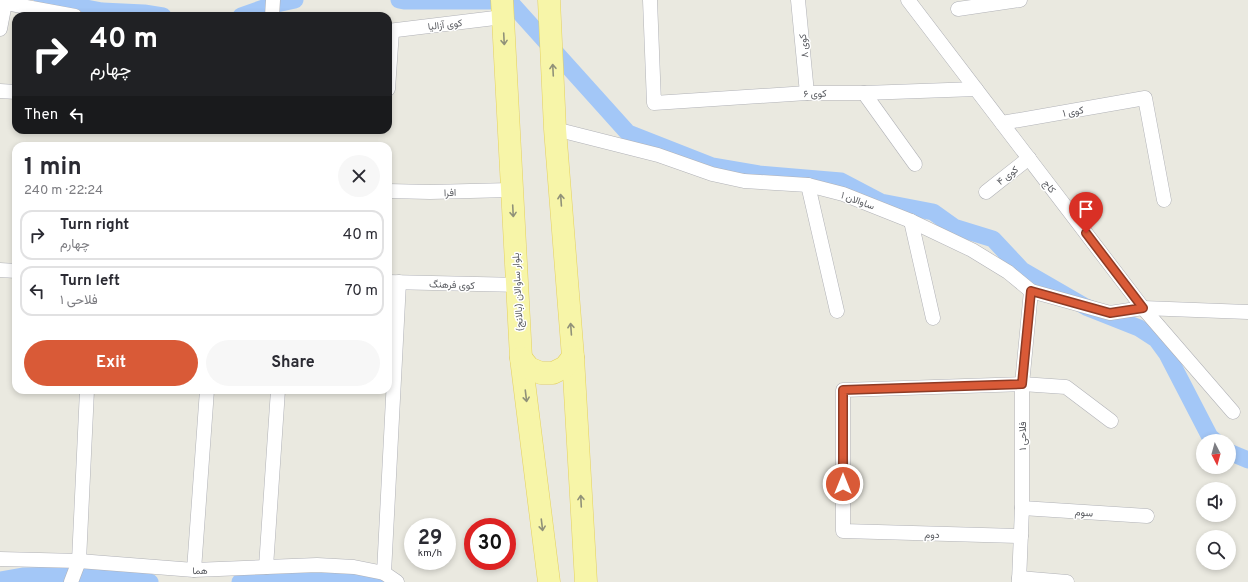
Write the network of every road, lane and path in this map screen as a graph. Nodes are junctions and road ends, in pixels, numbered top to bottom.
1 (273, 0) edge
2 (549, 0) edge
3 (650, 0) edge
4 (798, 0) edge
5 (908, 0) edge
6 (1020, 0) edge
7 (2, 2) edge
8 (503, 8) edge
9 (958, 9) dead end
10 (54, 12) edge
11 (272, 12) edge
12 (0, 29) edge
13 (392, 31) edge
14 (976, 89) junction
15 (0, 91) edge
16 (12, 92) edge
17 (807, 93) junction
18 (864, 93) junction
19 (1002, 123) junction
20 (556, 129) junction
21 (1029, 158) junction
22 (916, 164) dead end
23 (808, 185) junction
24 (392, 190) edge
25 (512, 190) junction
26 (986, 192) dead end
27 (1164, 200) dead end
28 (910, 221) junction
29 (0, 270) edge
30 (12, 271) edge
31 (393, 282) edge
32 (516, 286) junction
33 (1031, 291) junction
34 (1143, 308) junction
35 (837, 311) dead end
36 (1248, 312) edge
37 (392, 314) edge
38 (932, 318) dead end
39 (573, 357) junction
40 (521, 358) junction
41 (1022, 384) junction
42 (87, 394) edge
43 (207, 394) edge
44 (278, 394) edge
45 (390, 394) edge
46 (1233, 412) dead end
47 (1111, 421) dead end
48 (1022, 508) junction
49 (1147, 516) dead end
50 (1021, 536) junction
51 (0, 559) edge
52 (79, 560) junction
53 (585, 561) junction
54 (266, 567) junction
55 (194, 570) junction
56 (384, 574) junction
57 (1019, 580) edge
58 (71, 582) edge
59 (397, 582) edge
60 (549, 582) edge
61 (586, 582) edge
62 (592, 582) edge
63 (1067, 582) edge

1 - 11 street
20 -> 2 main road
3 - 17 street, کوی ۶
4 - 17 street, کوی ۸
5 - 14 street, کاج
6 - 9 street
7 - 10 street
7 - 12 street
8 - 13 street, کوی آزالیا
8 -> 25 main road, بلوار ساوالان (بالانج)
14 - 18 street, کوی ۶
14 - 19 street, کاج
15 - 16 street
17 - 18 street, کوی ۶
18 - 22 street
19 - 21 street, کاج
19 - 27 street, کوی ۱
20 - 23 street, ساوالان ۱
39 -> 20 main road
21 - 26 street, کوی ۴
21 - 34 street, کاج
23 - 28 street, ساوالان ۱
23 - 35 street
24 - 25 street, افرا
25 -> 32 main road, بلوار ساوالان (بالانج)
28 - 33 street, ساوالان ۱
28 - 38 street
29 - 30 street
31 - 32 street, کوی فرهنگ
31 - 37 street
32 - 40 main road, بلوار ساوالان (بالانج)
33 - 34 street, ساوالان ۱
33 - 41 street, فلاحی ۱
34 - 36 street
34 - 46 street, کاج
39 - 40 main road
53 -> 39 main road
40 -> 60 main road, بلوار ساوالان (بالانج)
41 - 47 street
41 - 48 street, فلاحی ۱
41 - 50 street, دوم
42 - 52 street
43 - 55 street
44 - 54 street
45 - 56 street
48 - 49 street, سوم
48 - 50 street, فلاحی ۱
50 - 57 street, فلاحی ۱
51 - 52 street, هما
52 - 55 street, هما
52 - 58 street
53 - 61 main road
53 - 62 main road
54 - 55 street, هما
54 - 56 street, هما
56 - 59 street, هما
57 - 63 street

